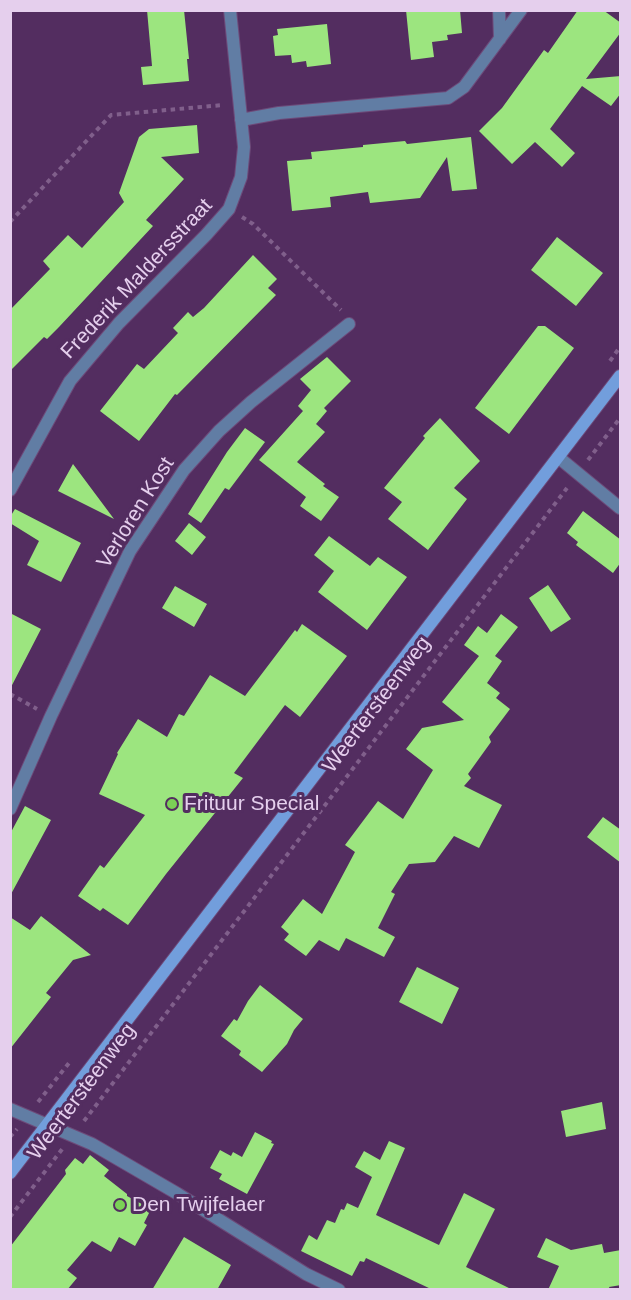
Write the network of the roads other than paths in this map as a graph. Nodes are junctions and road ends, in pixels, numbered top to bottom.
1 (230, 10) edge
2 (500, 10) edge
3 (521, 10) edge
4 (500, 39) junction
5 (241, 120) junction
6 (349, 324) road end
7 (621, 376) edge
8 (558, 458) junction
9 (10, 490) edge
10 (621, 508) edge
11 (10, 809) edge
12 (10, 1109) edge
13 (47, 1125) junction
14 (10, 1173) edge
15 (339, 1290) edge

1 - 5 street, Frederik Maldersstraat
2 - 4 street
3 - 4 street
4 - 5 street
5 - 9 street, Frederik Maldersstraat
6 - 11 street, Verloren Kost
7 - 8 main road, Weertersteenweg
8 - 10 street
8 - 13 main road, Weertersteenweg
12 - 13 street
13 - 14 main road, Weertersteenweg
13 - 15 street

